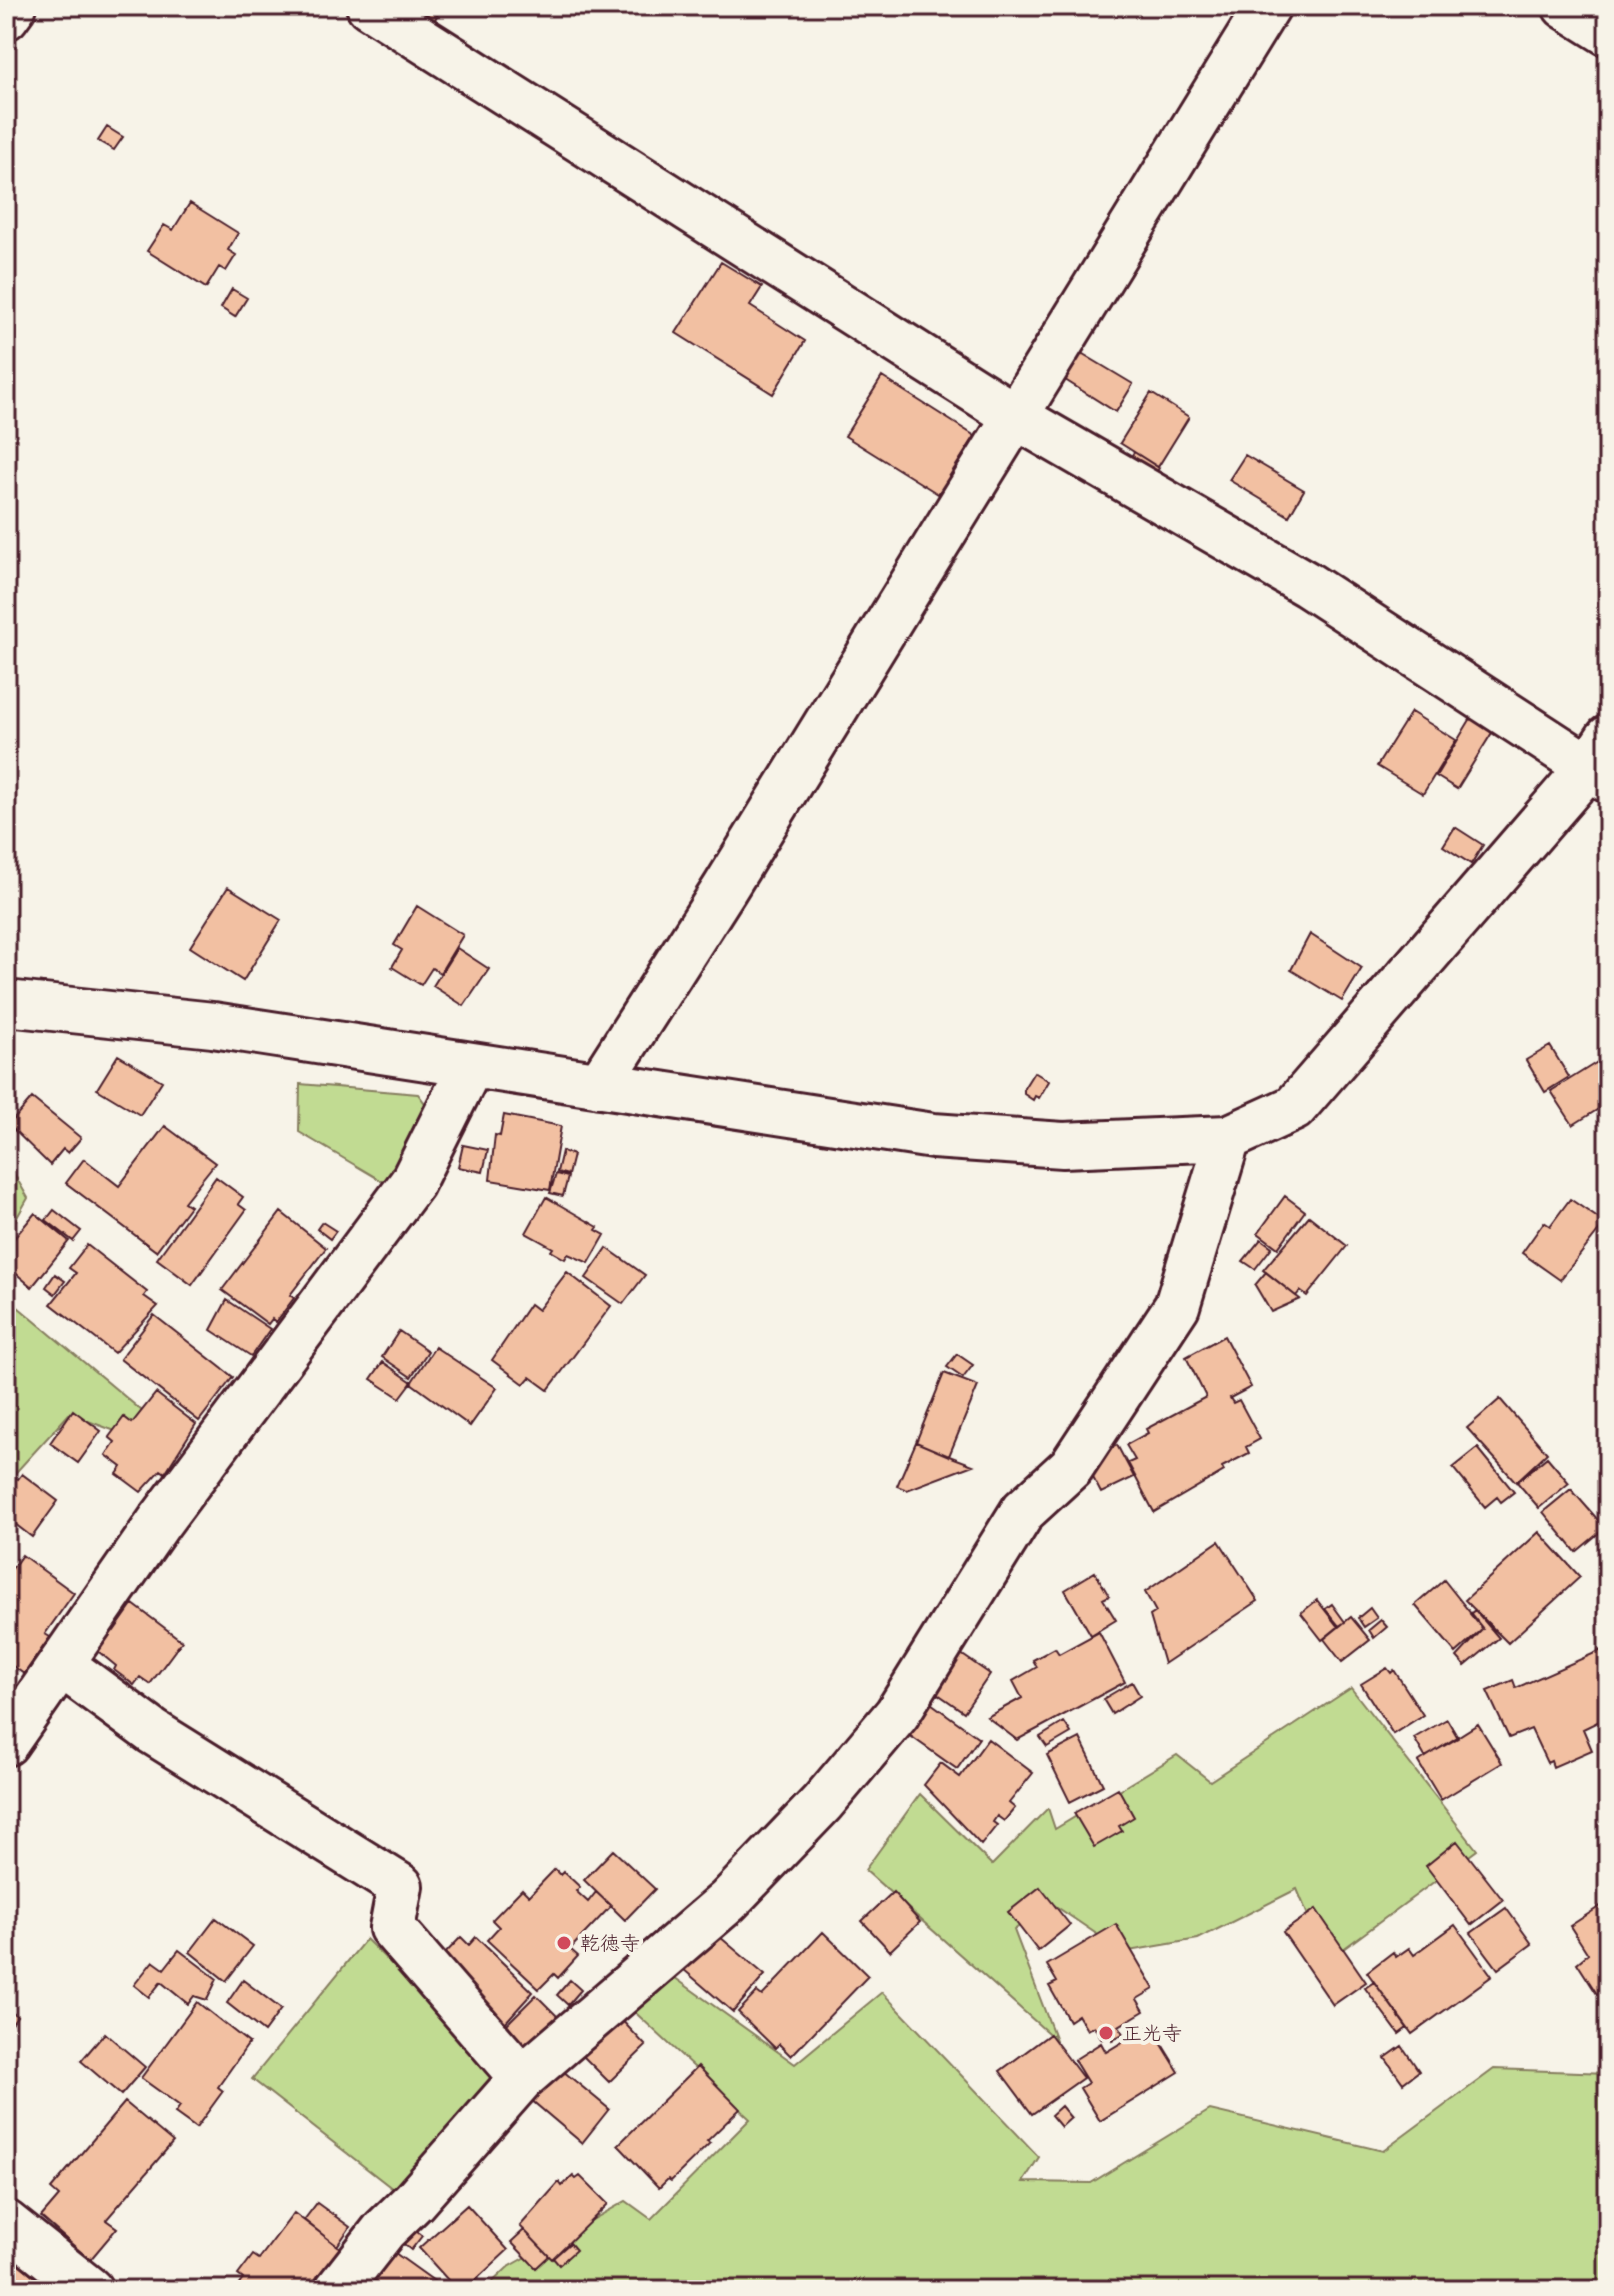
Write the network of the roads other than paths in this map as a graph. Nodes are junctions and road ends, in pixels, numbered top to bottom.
1 (14, 6) edge
2 (369, 6) edge
3 (1268, 6) edge
4 (1565, 6) edge
5 (6, 17) edge
6 (1608, 33) edge
7 (1015, 416) junction
8 (1601, 762) edge
9 (6, 1003) edge
10 (470, 1067) junction
11 (599, 1085) junction
12 (1228, 1138) junction
13 (62, 1665) junction
14 (6, 1743) edge
15 (522, 2078) junction
16 (6, 2223) edge
17 (90, 2290) edge
18 (337, 2290) edge

1 - 5 street
2 - 7 street
3 - 7 street
4 - 6 street
7 - 8 street
7 - 11 street
8 - 12 street
9 - 10 street
10 - 11 street
10 - 13 street
11 - 12 street
12 - 15 street
13 - 14 street
13 - 15 street
15 - 18 street
16 - 17 street

